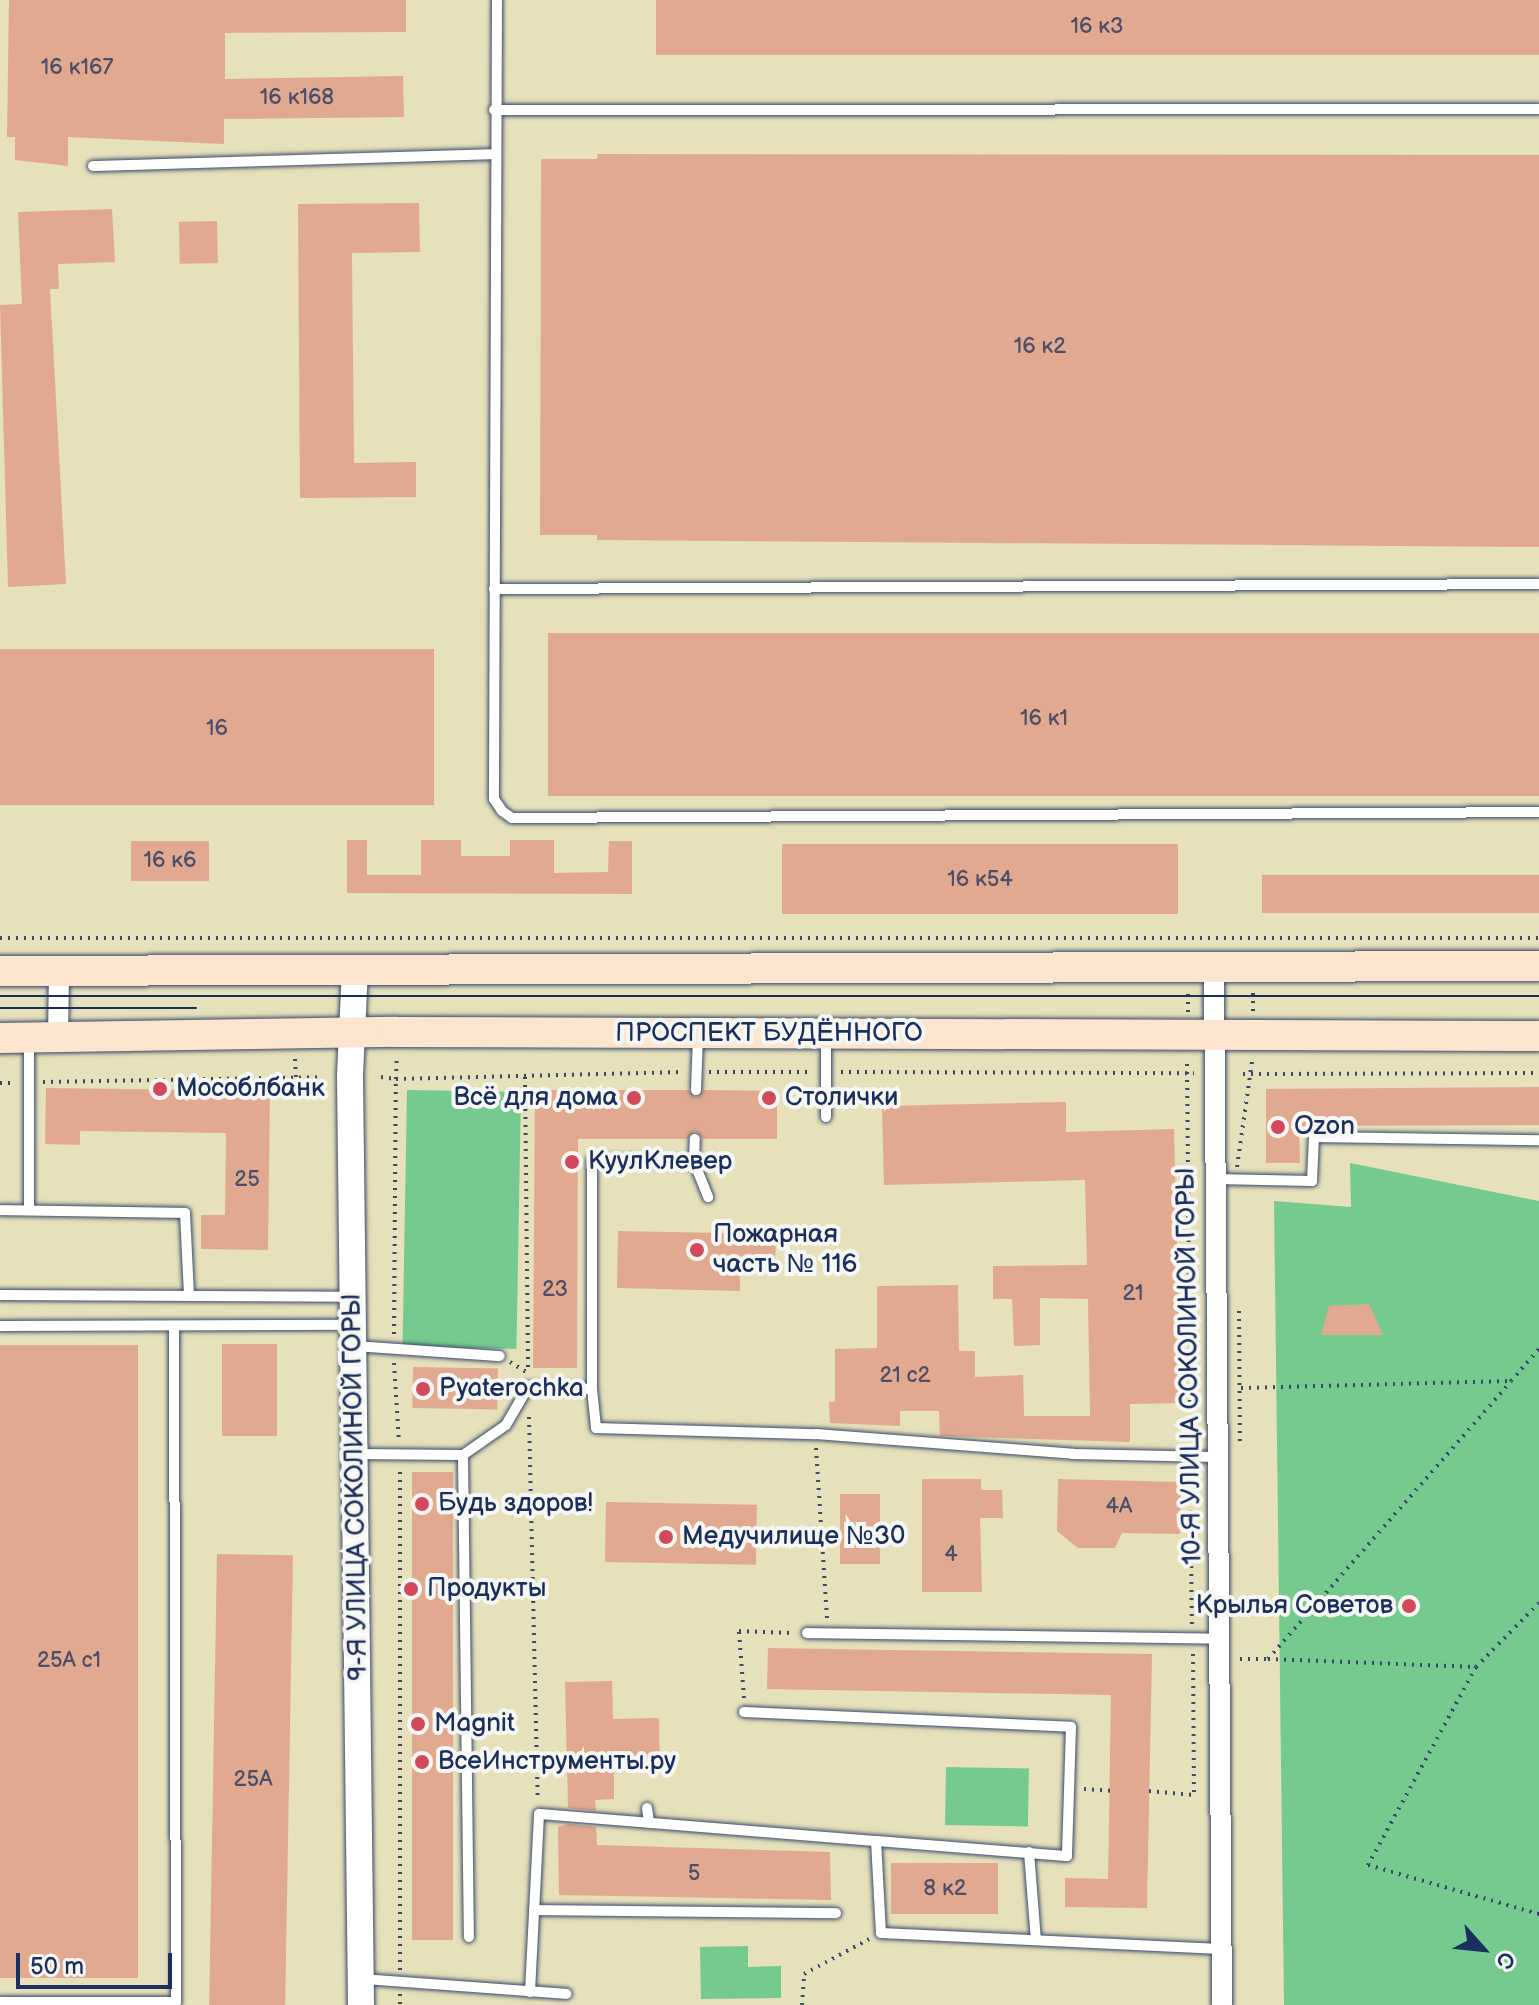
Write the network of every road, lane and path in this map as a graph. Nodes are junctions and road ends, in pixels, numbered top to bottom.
1 (497, 0) edge
2 (1539, 109) edge
3 (494, 110) junction
4 (494, 154) junction
5 (93, 166) dead end
6 (1539, 584) edge
7 (494, 589) junction
8 (1539, 812) edge
9 (0, 938) edge
10 (1539, 938) edge
11 (1214, 966) junction
12 (1539, 966) edge
13 (355, 969) junction
14 (0, 971) edge
15 (59, 971) junction
16 (1253, 986) dead end
17 (1188, 987) dead end
18 (1253, 1018) dead end
19 (1201, 1030) junction
20 (352, 1032) junction
21 (698, 1034) junction
22 (826, 1034) junction
23 (1539, 1036) edge
24 (29, 1038) edge
25 (397, 1051) dead end
26 (295, 1055) dead end
27 (1252, 1058) dead end
28 (1187, 1064) dead end
29 (697, 1071) junction
30 (826, 1072) junction
31 (1187, 1073) junction
32 (1194, 1073) dead end
33 (1539, 1073) edge
34 (1243, 1074) dead end
35 (1252, 1074) junction
36 (296, 1077) junction
37 (321, 1077) dead end
38 (381, 1077) dead end
39 (525, 1077) junction
40 (396, 1079) junction
41 (0, 1083) edge
42 (29, 1083) junction
43 (696, 1090) dead end
44 (826, 1117) dead end
45 (695, 1139) dead end
46 (1539, 1140) edge
47 (694, 1162) junction
48 (1236, 1178) junction
49 (1214, 1179) junction
50 (708, 1197) dead end
51 (0, 1210) edge
52 (29, 1210) junction
53 (0, 1295) edge
54 (189, 1296) junction
55 (354, 1297) junction
56 (0, 1326) edge
57 (174, 1326) junction
58 (354, 1335) junction
59 (393, 1349) junction
60 (1539, 1349) edge
61 (500, 1356) dead end
62 (1511, 1381) junction
63 (528, 1387) junction
64 (1241, 1388) dead end
65 (592, 1389) junction
66 (816, 1434) junction
67 (355, 1454) junction
68 (400, 1455) junction
69 (463, 1455) junction
70 (1190, 1457) junction
71 (1216, 1457) junction
72 (1539, 1603) edge
73 (807, 1633) joint
74 (827, 1633) junction
75 (1192, 1638) junction
76 (1219, 1639) junction
77 (1237, 1659) dead end
78 (1268, 1659) junction
79 (1476, 1667) junction
80 (744, 1712) joint
81 (1069, 1788) junction
82 (1110, 1791) dead end
83 (1149, 1791) dead end
84 (1194, 1795) junction
85 (1220, 1797) junction
86 (647, 1808) dead end
87 (539, 1814) junction
88 (649, 1823) junction
89 (876, 1841) junction
90 (1029, 1852) junction
91 (534, 1910) junction
92 (836, 1913) dead end
93 (1539, 1914) edge
94 (881, 1933) junction
95 (469, 1937) dead end
96 (1036, 1940) junction
97 (1221, 1949) junction
98 (361, 1978) junction
99 (400, 1981) junction
100 (530, 1992) junction
101 (566, 1994) dead end
102 (0, 2002) edge
103 (361, 2005) edge
104 (400, 2005) edge
105 (802, 2005) edge
106 (1222, 2005) edge

1 - 3 lane
2 - 3 lane
3 - 4 lane
4 - 5 lane
4 - 7 lane
6 - 7 lane
7 - 8 lane
9 - 10 path
11 - 12 main road
11 - 13 main road
11 - 19 street, 10-Я УЛИЦА СОКОЛИНОЙ ГОРЫ
13 - 15 main road
13 - 20 street, 9-Я УЛИЦА СОКОЛИНОЙ ГОРЫ
14 - 15 main road
15 - 24 street
16 - 18 path
17 - 19 path
19 - 22 main road, ПРОСПЕКТ БУДЁННОГО
19 - 23 main road, ПРОСПЕКТ БУДЁННОГО
19 - 49 street, 10-Я УЛИЦА СОКОЛИНОЙ ГОРЫ
20 - 21 main road, ПРОСПЕКТ БУДЁННОГО
20 - 24 main road, ПРОСПЕКТ БУДЁННОГО
20 - 55 street, 9-Я УЛИЦА СОКОЛИНОЙ ГОРЫ
21 - 22 main road, ПРОСПЕКТ БУДЁННОГО
21 - 29 lane
22 - 30 lane
24 - 42 lane
25 - 40 path
26 - 36 path
27 - 35 path
28 - 31 path
29 - 30 path
29 - 39 path
29 - 43 lane
30 - 31 path
30 - 44 lane
31 - 32 path
31 - 70 path
33 - 35 path
34 - 35 path
35 - 48 path
36 - 37 path
36 - 42 path
38 - 40 path
39 - 40 path
39 - 63 path
40 - 59 path
41 - 42 path
42 - 52 lane
45 - 47 lane
46 - 48 lane
47 - 50 lane
47 - 65 lane
48 - 49 lane
49 - 71 street, 10-Я УЛИЦА СОКОЛИНОЙ ГОРЫ
51 - 52 lane
52 - 54 lane
53 - 54 lane
54 - 55 lane
55 - 58 street, 9-Я УЛИЦА СОКОЛИНОЙ ГОРЫ
56 - 57 lane
57 - 58 lane
57 - 102 lane
58 - 59 lane
58 - 67 street, 9-Я УЛИЦА СОКОЛИНОЙ ГОРЫ
59 - 61 lane
59 - 68 path
60 - 62 path
62 - 64 path
62 - 78 path
63 - 65 lane
63 - 69 lane
63 - 87 path
65 - 66 lane
66 - 70 lane
66 - 74 path
67 - 68 lane
67 - 98 street, 9-Я УЛИЦА СОКОЛИНОЙ ГОРЫ
68 - 69 lane
68 - 99 path
69 - 95 lane
70 - 71 lane
70 - 75 path
71 - 76 street, 10-Я УЛИЦА СОКОЛИНОЙ ГОРЫ
72 - 79 path
73 - 74 lane
73 - 80 path
74 - 75 lane
75 - 76 lane
75 - 84 path
76 - 85 street, 10-Я УЛИЦА СОКОЛИНОЙ ГОРЫ
77 - 78 path
78 - 79 path
79 - 93 path
80 - 81 lane
81 - 82 path
81 - 90 lane
83 - 84 path
84 - 85 path
85 - 97 street, 10-Я УЛИЦА СОКОЛИНОЙ ГОРЫ
86 - 88 lane
87 - 88 lane
87 - 91 lane
88 - 89 lane
89 - 90 lane
89 - 94 lane
90 - 96 lane
91 - 92 lane
91 - 100 lane
94 - 96 lane
94 - 105 path
96 - 97 lane
97 - 106 street, 10-Я УЛИЦА СОКОЛИНОЙ ГОРЫ
98 - 99 lane
98 - 103 street, 9-Я УЛИЦА СОКОЛИНОЙ ГОРЫ
99 - 100 lane
99 - 104 path
100 - 101 lane

